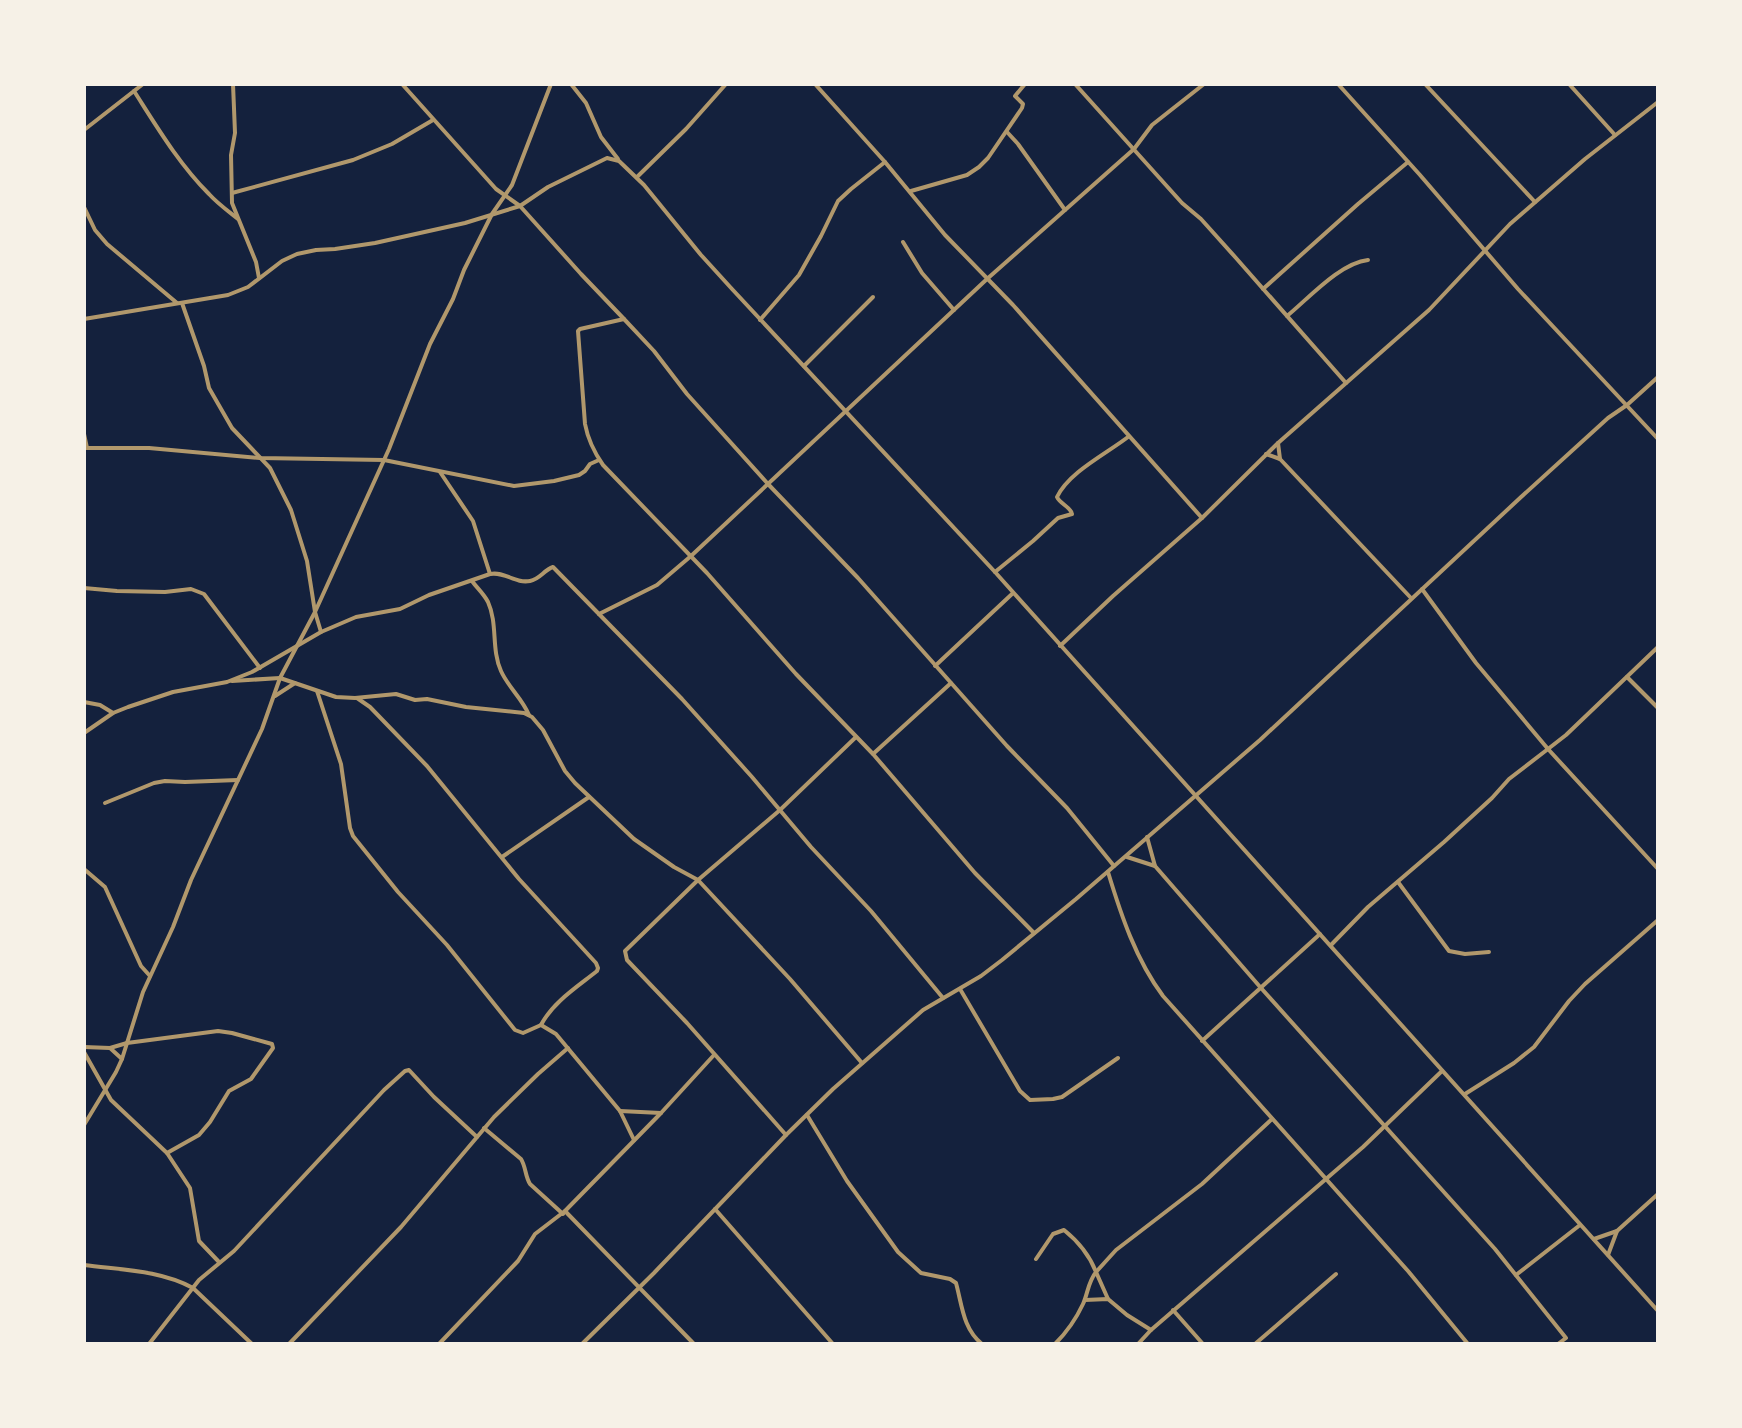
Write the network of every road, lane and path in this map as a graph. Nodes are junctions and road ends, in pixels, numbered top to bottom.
1 (143, 84) edge
2 (233, 84) edge
3 (402, 84) edge
4 (551, 84) edge
5 (571, 84) edge
6 (726, 84) edge
7 (815, 84) edge
8 (1025, 84) edge
9 (1075, 84) edge
10 (1204, 84) edge
11 (1338, 84) edge
12 (1425, 84) edge
13 (1569, 84) edge
14 (134, 91) junction
15 (1658, 102) edge
16 (433, 120) junction
17 (84, 130) edge
18 (1007, 132) junction
19 (1615, 135) junction
20 (1134, 149) junction
21 (619, 161) junction
22 (885, 162) junction
23 (1408, 162) junction
24 (637, 177) junction
25 (910, 191) junction
26 (232, 193) junction
27 (504, 196) junction
28 (1535, 202) junction
29 (520, 206) junction
30 (84, 207) edge
31 (1065, 210) junction
32 (492, 214) junction
33 (239, 220) junction
34 (903, 242) dead end
35 (1484, 251) junction
36 (1368, 260) dead end
37 (259, 278) junction
38 (987, 279) junction
39 (1263, 289) junction
40 (873, 297) dead end
41 (180, 303) junction
42 (954, 310) junction
43 (1287, 316) junction
44 (84, 319) edge
45 (624, 319) junction
46 (760, 320) junction
47 (804, 366) junction
48 (1658, 377) edge
49 (1346, 383) junction
50 (1627, 405) junction
51 (845, 413) junction
52 (84, 434) edge
53 (1128, 437) junction
54 (1658, 439) edge
55 (1278, 443) junction
56 (86, 448) edge
57 (1266, 454) junction
58 (260, 458) junction
59 (1280, 459) junction
60 (384, 460) junction
61 (599, 460) junction
62 (440, 472) junction
63 (768, 484) junction
64 (1202, 518) junction
65 (691, 556) junction
66 (995, 572) junction
67 (490, 574) junction
68 (471, 581) junction
69 (84, 588) edge
70 (1422, 589) junction
71 (1013, 593) junction
72 (1411, 598) junction
73 (84, 610) edge
74 (315, 612) junction
75 (599, 614) junction
76 (84, 620) edge
77 (321, 632) junction
78 (1060, 646) junction
79 (297, 647) junction
80 (1658, 647) edge
81 (935, 666) junction
82 (260, 668) junction
83 (1627, 677) junction
84 (280, 678) junction
85 (227, 682) junction
86 (295, 683) junction
87 (951, 683) junction
88 (317, 691) junction
89 (274, 698) junction
90 (355, 698) junction
91 (84, 702) edge
92 (1658, 708) edge
93 (113, 713) junction
94 (529, 715) junction
95 (84, 733) edge
96 (856, 737) junction
97 (1548, 749) junction
98 (873, 754) junction
99 (239, 780) junction
100 (1196, 796) junction
101 (589, 797) junction
102 (105, 803) dead end
103 (780, 810) junction
104 (1147, 837) junction
105 (1125, 856) junction
106 (502, 857) junction
107 (1114, 866) junction
108 (1155, 866) junction
109 (84, 869) edge
110 (1658, 869) edge
111 (1108, 872) junction
112 (698, 880) junction
113 (1398, 882) junction
114 (1658, 920) edge
115 (1034, 933) junction
116 (1320, 934) junction
117 (1331, 945) junction
118 (1489, 952) dead end
119 (150, 976) junction
120 (1261, 988) junction
121 (960, 989) junction
122 (943, 998) junction
123 (541, 1025) junction
124 (1202, 1041) junction
125 (127, 1043) junction
126 (110, 1048) junction
127 (568, 1048) junction
128 (84, 1050) edge
129 (714, 1055) junction
130 (1118, 1058) dead end
131 (122, 1059) junction
132 (862, 1063) junction
133 (1443, 1070) junction
134 (105, 1090) junction
135 (1465, 1094) junction
136 (620, 1111) junction
137 (661, 1113) junction
138 (807, 1115) junction
139 (1272, 1119) junction
140 (84, 1125) edge
141 (1385, 1126) junction
142 (484, 1128) junction
143 (786, 1135) junction
144 (477, 1137) junction
145 (634, 1140) junction
146 (167, 1153) junction
147 (1326, 1179) junction
148 (1658, 1194) edge
149 (715, 1209) junction
150 (564, 1212) junction
151 (1581, 1225) junction
152 (1617, 1231) junction
153 (1594, 1239) junction
154 (1608, 1255) junction
155 (1036, 1259) dead end
156 (219, 1263) junction
157 (84, 1265) edge
158 (1096, 1272) junction
159 (1336, 1274) dead end
160 (1516, 1275) junction
161 (193, 1288) junction
162 (638, 1288) junction
163 (1108, 1299) junction
164 (1085, 1300) junction
165 (1173, 1310) junction
166 (1658, 1311) edge
167 (1151, 1330) junction
168 (1566, 1338) junction
169 (149, 1344) edge
170 (252, 1344) edge
171 (289, 1344) edge
172 (439, 1344) edge
173 (582, 1344) edge
174 (694, 1344) edge
175 (833, 1344) edge
176 (982, 1344) edge
177 (1055, 1344) edge
178 (1138, 1344) edge
179 (1203, 1344) edge
180 (1255, 1344) edge
181 (1468, 1344) edge
182 (1558, 1344) edge
183 (1572, 1344) edge

1 - 14 street
2 - 26 street
3 - 16 street
4 - 27 street
5 - 21 street
6 - 24 street
7 - 22 street
8 - 18 street
9 - 20 street
10 - 20 street
11 - 23 street
12 - 28 street
13 - 19 street
14 - 17 street
14 - 33 street
15 - 19 street
16 - 26 street
16 - 27 street
18 - 25 street
18 - 31 street
19 - 28 street
20 - 31 street
20 - 39 street
21 - 24 street
21 - 29 street
22 - 25 street
22 - 46 street
23 - 35 street
23 - 39 street
24 - 46 street
25 - 38 street
26 - 33 street
27 - 29 street
27 - 32 street
28 - 35 street
29 - 32 street
29 - 45 street
30 - 41 street
31 - 38 street
32 - 37 street
32 - 60 street
33 - 37 street
34 - 42 street
35 - 49 street
35 - 50 street
36 - 43 street
37 - 41 street
38 - 42 street
38 - 53 street
39 - 43 street
40 - 47 street
41 - 44 street
41 - 58 street
42 - 51 street
43 - 49 street
45 - 61 street
45 - 63 street
46 - 47 street
47 - 51 street
48 - 50 street
49 - 55 street
50 - 54 street
50 - 70 street
51 - 63 street
51 - 66 street
52 - 56 street
53 - 64 street
53 - 66 street
55 - 57 street
55 - 59 street
56 - 58 street
57 - 59 street
57 - 64 street
58 - 60 street
58 - 74 street
59 - 72 street
60 - 62 street
60 - 74 street
61 - 62 street
61 - 65 street
62 - 67 street
63 - 65 street
63 - 81 street
64 - 78 street
65 - 75 street
65 - 96 street
66 - 71 street
67 - 68 street
67 - 75 street
68 - 77 street
68 - 94 street
69 - 82 street
70 - 72 street
70 - 97 street
71 - 78 street
71 - 81 street
72 - 100 street
73 - 76 street
74 - 77 street
74 - 79 street
75 - 103 street
77 - 79 street
78 - 100 street
79 - 82 street
79 - 84 street
80 - 83 street
81 - 87 street
82 - 85 street
83 - 92 street
83 - 97 street
84 - 85 street
84 - 86 street
84 - 89 street
85 - 93 street
86 - 88 street
86 - 89 street
87 - 98 street
87 - 107 street
88 - 90 street
88 - 123 street
89 - 99 street
90 - 94 street
90 - 106 street
91 - 93 street
93 - 95 street
94 - 101 street
96 - 98 street
96 - 103 street
97 - 110 street
97 - 113 street
98 - 115 street
99 - 102 street
99 - 119 street
100 - 104 street
100 - 116 street
101 - 106 street
101 - 112 street
103 - 112 street
103 - 122 street
104 - 105 street
104 - 108 street
105 - 107 street
105 - 108 street
106 - 123 street
107 - 111 street
108 - 120 street
109 - 119 street
111 - 115 street
111 - 124 street
112 - 129 street
112 - 132 street
113 - 117 street
113 - 118 street
114 - 135 street
115 - 121 street
116 - 117 street
116 - 120 street
117 - 133 street
119 - 125 street
120 - 124 street
120 - 141 street
121 - 122 street
121 - 130 street
122 - 132 street
123 - 127 street
124 - 139 street
125 - 126 street
125 - 131 street
125 - 146 street
126 - 128 street
126 - 131 street
127 - 136 street
127 - 142 street
128 - 134 street
129 - 137 street
129 - 143 street
131 - 134 street
132 - 138 street
133 - 135 street
133 - 141 street
134 - 140 street
134 - 146 street
135 - 151 street
136 - 137 street
136 - 145 street
137 - 145 street
138 - 143 street
138 - 176 street
139 - 147 street
139 - 158 street
141 - 147 street
141 - 160 street
142 - 144 street
142 - 150 street
143 - 149 street
144 - 156 street
144 - 171 street
145 - 150 street
146 - 156 street
147 - 165 street
147 - 181 street
148 - 152 street
149 - 162 street
149 - 175 street
150 - 162 street
150 - 172 street
151 - 153 street
151 - 160 street
152 - 153 street
152 - 154 street
153 - 154 street
154 - 166 street
155 - 158 street
156 - 161 street
157 - 161 street
158 - 163 street
158 - 164 street
159 - 180 street
160 - 168 street
161 - 169 street
161 - 170 street
162 - 173 street
162 - 174 street
163 - 164 street
163 - 167 street
164 - 177 street
165 - 167 street
165 - 179 street
167 - 178 street
168 - 182 street
168 - 183 street

